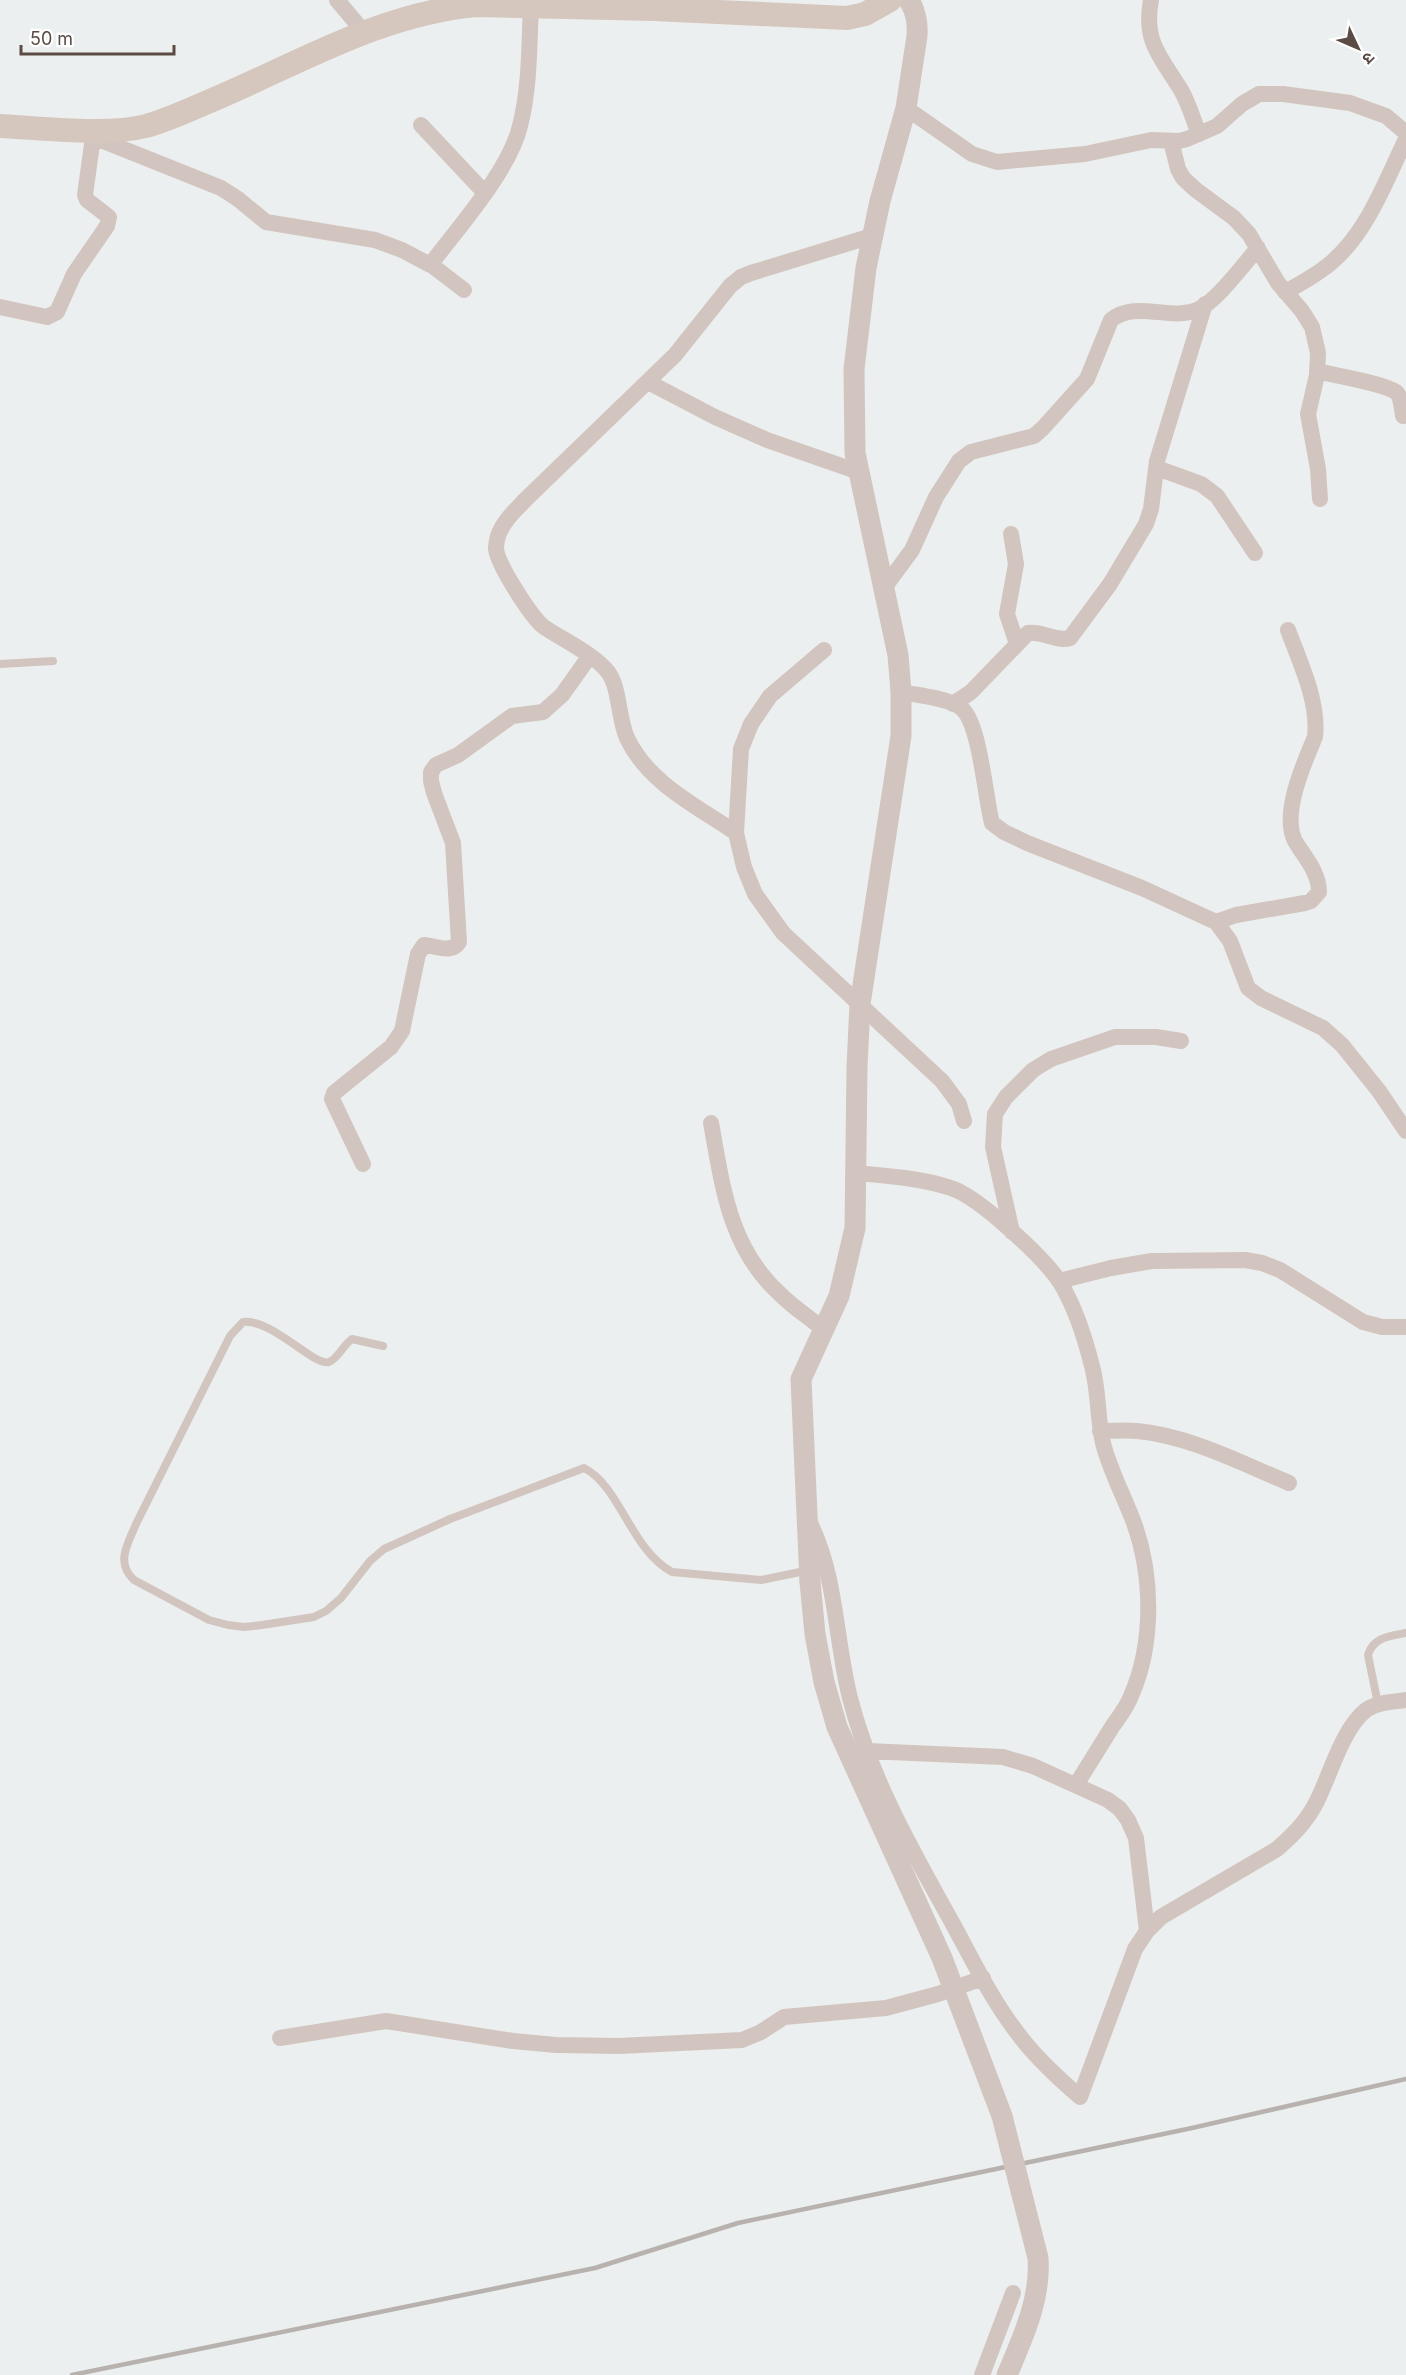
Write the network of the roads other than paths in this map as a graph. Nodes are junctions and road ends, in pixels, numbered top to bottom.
1 (338, 0) edge
2 (890, 0) edge
3 (909, 0) edge
4 (1151, 0) edge
5 (531, 6) junction
6 (363, 31) junction
7 (906, 108) junction
8 (421, 125) dead end
9 (0, 126) edge
10 (84, 133) junction
11 (1406, 133) edge
12 (1199, 134) junction
13 (1406, 139) edge
14 (1171, 141) junction
15 (484, 192) junction
16 (872, 236) junction
17 (1258, 248) junction
18 (430, 265) junction
19 (464, 290) dead end
20 (1285, 292) junction
21 (1205, 304) junction
22 (0, 307) edge
23 (1317, 371) junction
24 (648, 382) junction
25 (1403, 416) dead end
26 (1157, 468) junction
27 (859, 472) junction
28 (1320, 499) dead end
29 (1011, 534) dead end
30 (1255, 553) dead end
31 (884, 588) junction
32 (1288, 630) dead end
33 (1017, 644) junction
34 (824, 650) dead end
35 (590, 657) junction
36 (53, 661) dead end
37 (0, 664) edge
38 (901, 692) junction
39 (953, 704) junction
40 (736, 833) junction
41 (1216, 922) junction
42 (860, 1004) junction
43 (1181, 1041) dead end
44 (964, 1121) dead end
45 (711, 1123) dead end
46 (1406, 1131) edge
47 (363, 1164) dead end
48 (857, 1173) junction
49 (1012, 1232) junction
50 (1059, 1281) junction
51 (1406, 1327) edge
52 (824, 1330) junction
53 (383, 1346) dead end
54 (1100, 1431) junction
55 (1289, 1483) dead end
56 (808, 1518) junction
57 (810, 1576) junction
58 (1406, 1633) edge
59 (1406, 1700) edge
60 (1378, 1704) junction
61 (867, 1751) junction
62 (1076, 1785) junction
63 (1147, 1931) junction
64 (983, 1978) junction
65 (280, 2038) dead end
66 (1013, 2293) dead end
67 (982, 2375) edge
68 (1007, 2375) edge

1 - 6 street
2 - 5 main road
3 - 7 street
4 - 12 street
5 - 6 main road
5 - 15 street
6 - 10 main road
7 - 14 street
7 - 16 street
8 - 15 street
9 - 10 main road
10 - 18 street
10 - 22 street
11 - 12 street
12 - 14 street
13 - 20 street
14 - 17 street
15 - 18 street
16 - 24 street
16 - 27 street
17 - 20 street
17 - 21 street
18 - 19 street
20 - 23 street
21 - 26 street
21 - 31 street
23 - 25 street
23 - 28 street
24 - 27 street
24 - 35 street
26 - 30 street
26 - 33 street
27 - 31 street
29 - 33 street
31 - 38 street
32 - 41 street
33 - 39 street
34 - 40 street
35 - 40 street
35 - 47 street
36 - 37 lane
38 - 39 street
38 - 42 street
39 - 41 street
40 - 42 street
41 - 46 street
42 - 44 street
42 - 48 street
43 - 49 street
45 - 52 street
48 - 49 street
48 - 52 street
49 - 50 street
50 - 51 street
50 - 54 street
52 - 56 street
53 - 57 lane
54 - 55 street
54 - 62 street
56 - 57 street
56 - 61 street
57 - 68 street, bridge
58 - 60 lane
59 - 60 street
60 - 63 street
61 - 62 street
61 - 64 street
62 - 63 street
63 - 64 street
64 - 65 street
66 - 67 street

